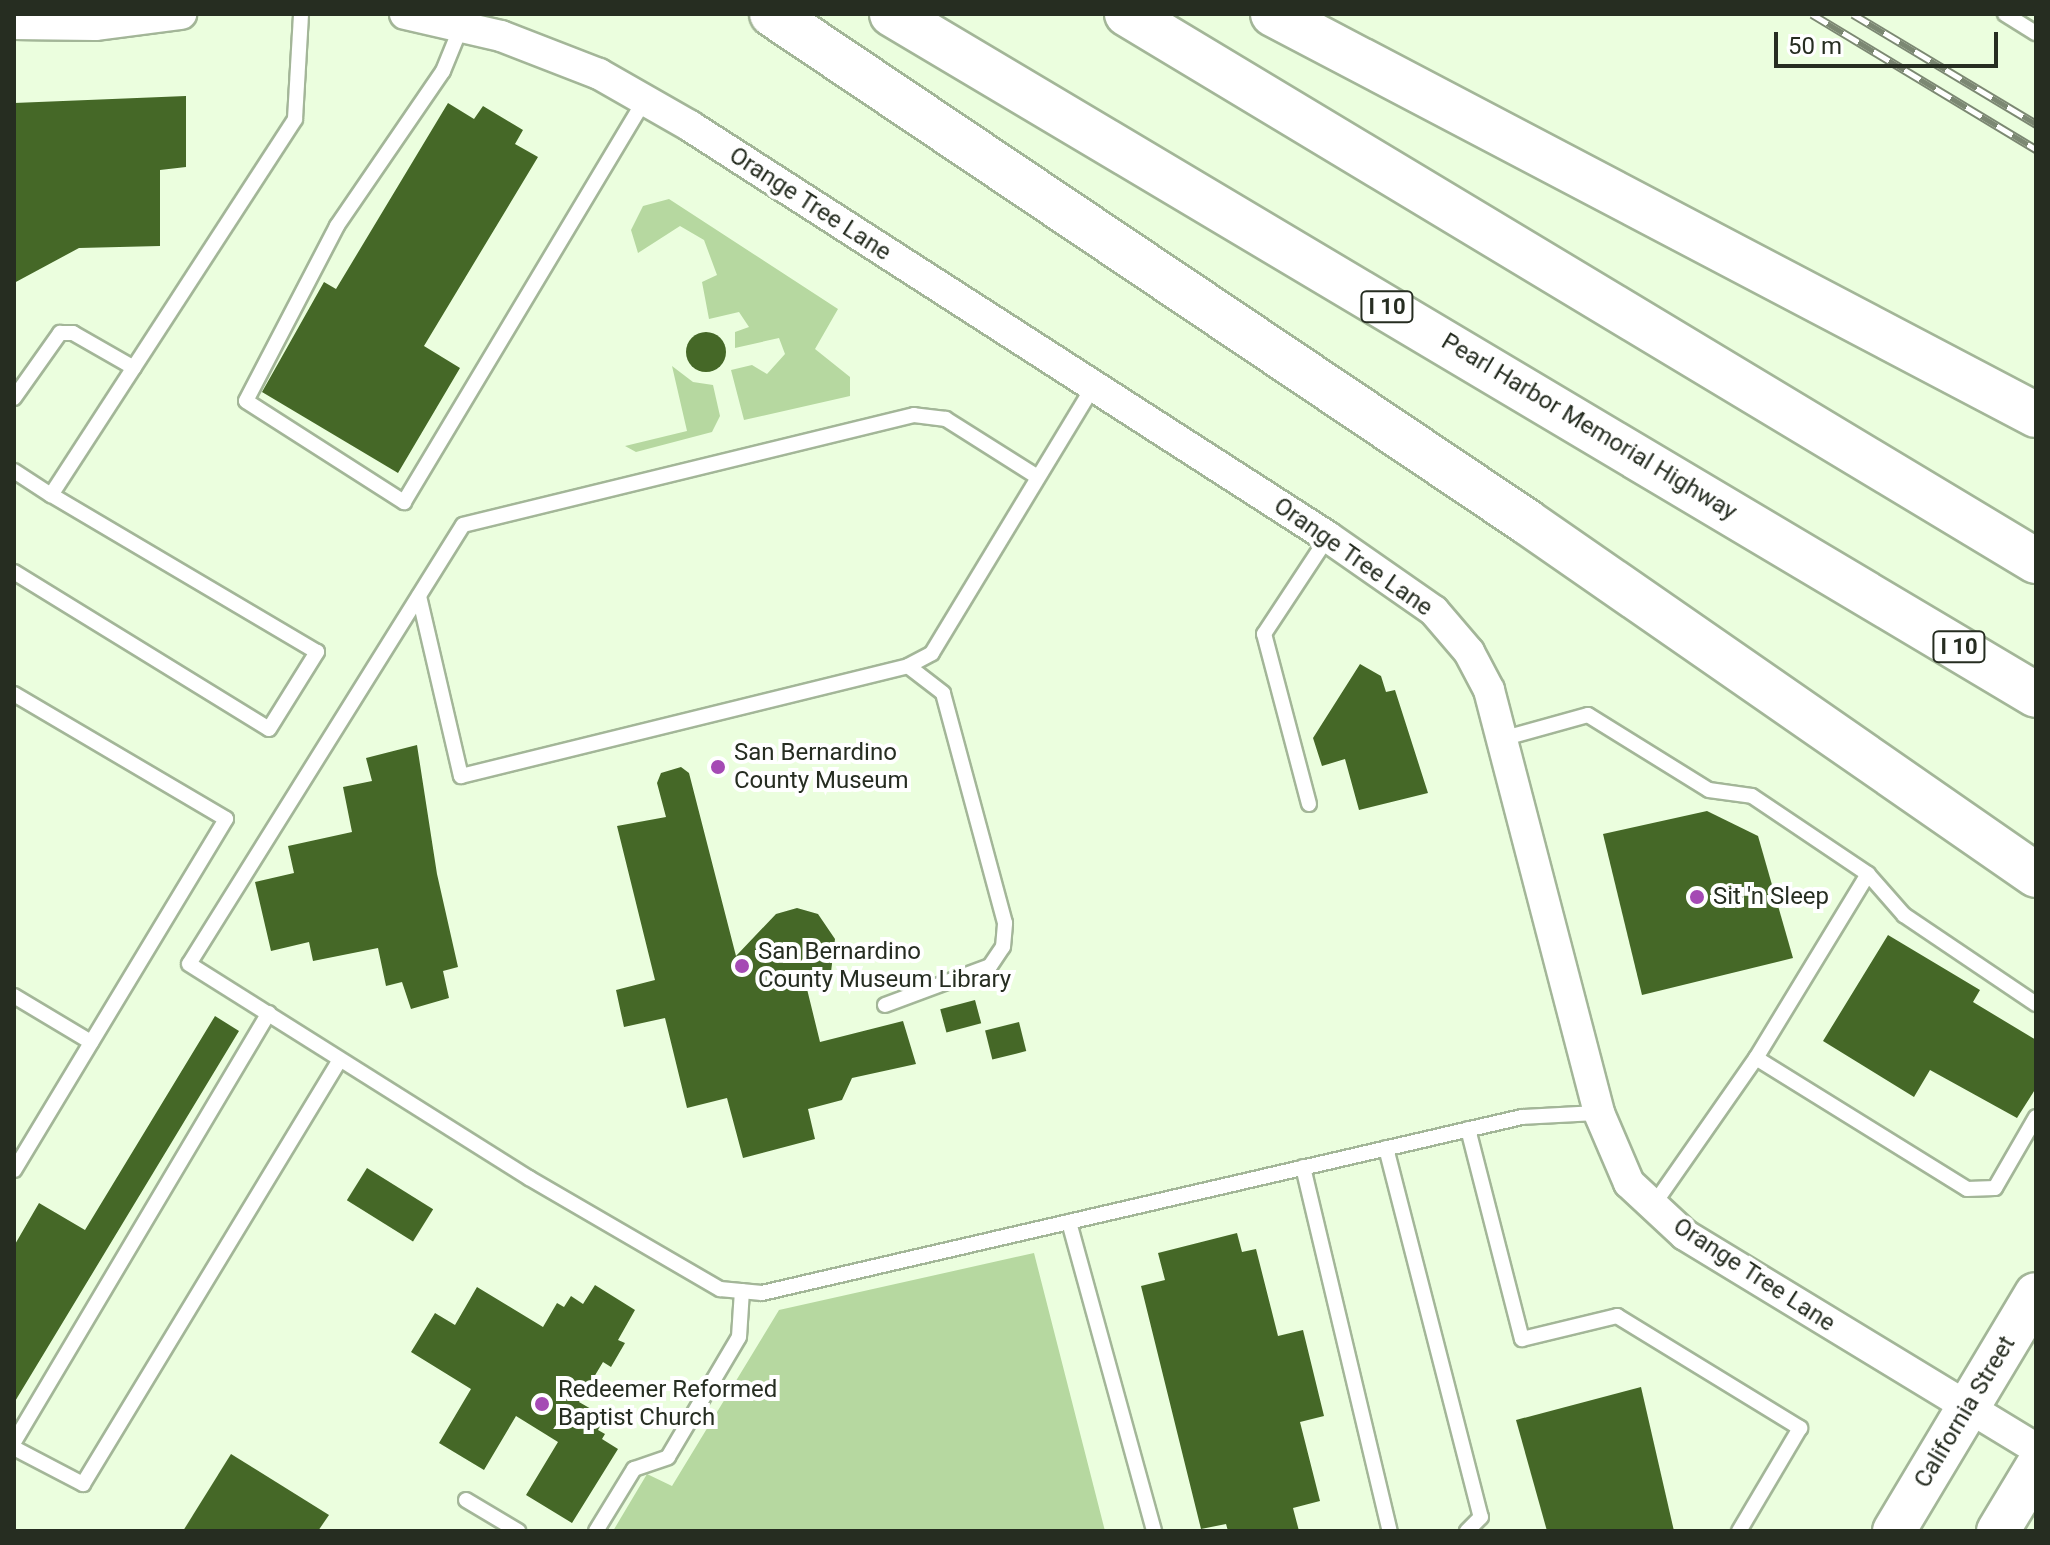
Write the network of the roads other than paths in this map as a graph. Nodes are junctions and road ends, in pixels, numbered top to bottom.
1 (181, 14) edge
2 (301, 14) edge
3 (405, 14) edge
4 (772, 14) edge
5 (892, 14) edge
6 (1127, 14) edge
7 (1273, 14) edge
8 (2005, 14) edge
9 (14, 24) edge
10 (461, 27) junction
11 (2036, 33) edge
12 (645, 100) junction
13 (134, 368) junction
14 (1093, 387) junction
15 (14, 398) edge
16 (2036, 415) edge
17 (14, 471) edge
18 (1036, 476) junction
19 (51, 495) junction
20 (1328, 537) junction
21 (2036, 561) edge
22 (14, 572) edge
23 (419, 596) junction
24 (908, 666) junction
25 (14, 694) edge
26 (2036, 695) edge
27 (1505, 738) junction
28 (1309, 804) dead end
29 (1868, 874) junction
30 (2036, 875) edge
31 (14, 996) edge
32 (2036, 1004) edge
33 (885, 1005) dead end
34 (269, 1013) junction
35 (91, 1042) junction
36 (1756, 1058) junction
37 (340, 1060) junction
38 (1599, 1113) junction
39 (2036, 1117) edge
40 (1468, 1129) junction
41 (1386, 1148) junction
42 (1303, 1167) junction
43 (14, 1170) edge
44 (1652, 1207) junction
45 (1069, 1222) junction
46 (742, 1291) junction
47 (2036, 1294) edge
48 (1968, 1407) junction
49 (14, 1445) edge
50 (2036, 1448) edge
51 (2036, 1468) edge
52 (466, 1500) dead end
53 (518, 1531) edge
54 (596, 1531) edge
55 (1154, 1531) edge
56 (1390, 1531) edge
57 (1467, 1531) edge
58 (1739, 1531) edge
59 (1894, 1531) edge
60 (1998, 1531) edge

1 - 9 street
2 - 13 lane
3 - 10 street, Orange Tree Lane
4 - 30 highway
5 - 26 highway, Pearl Harbor Memorial Highway / I 10
6 - 21 highway
7 - 16 highway
8 - 11 lane
10 - 12 street, Orange Tree Lane
10 - 12 lane
12 - 14 street, Orange Tree Lane
13 - 15 lane
13 - 19 lane
14 - 18 lane
14 - 20 street, Orange Tree Lane
17 - 19 lane
18 - 23 lane
18 - 24 lane
19 - 22 lane
20 - 27 street, Orange Tree Lane
20 - 28 lane
23 - 24 lane
23 - 34 lane
24 - 33 lane
25 - 35 lane
27 - 29 lane
27 - 38 street, Orange Tree Lane
29 - 32 lane
29 - 36 lane
31 - 35 lane
34 - 37 lane
34 - 49 lane
35 - 43 lane
36 - 39 lane
36 - 44 lane
37 - 46 lane
37 - 49 lane
38 - 40 lane
38 - 44 street, Orange Tree Lane
40 - 41 lane
40 - 58 lane
41 - 42 lane
41 - 57 lane
42 - 45 lane
42 - 56 lane
44 - 48 street, Orange Tree Lane
45 - 46 lane
45 - 55 lane
46 - 54 lane
47 - 48 main road, California Street
48 - 50 street, Orange Tree Lane
48 - 59 main road, California Street
51 - 60 main road
52 - 53 lane

